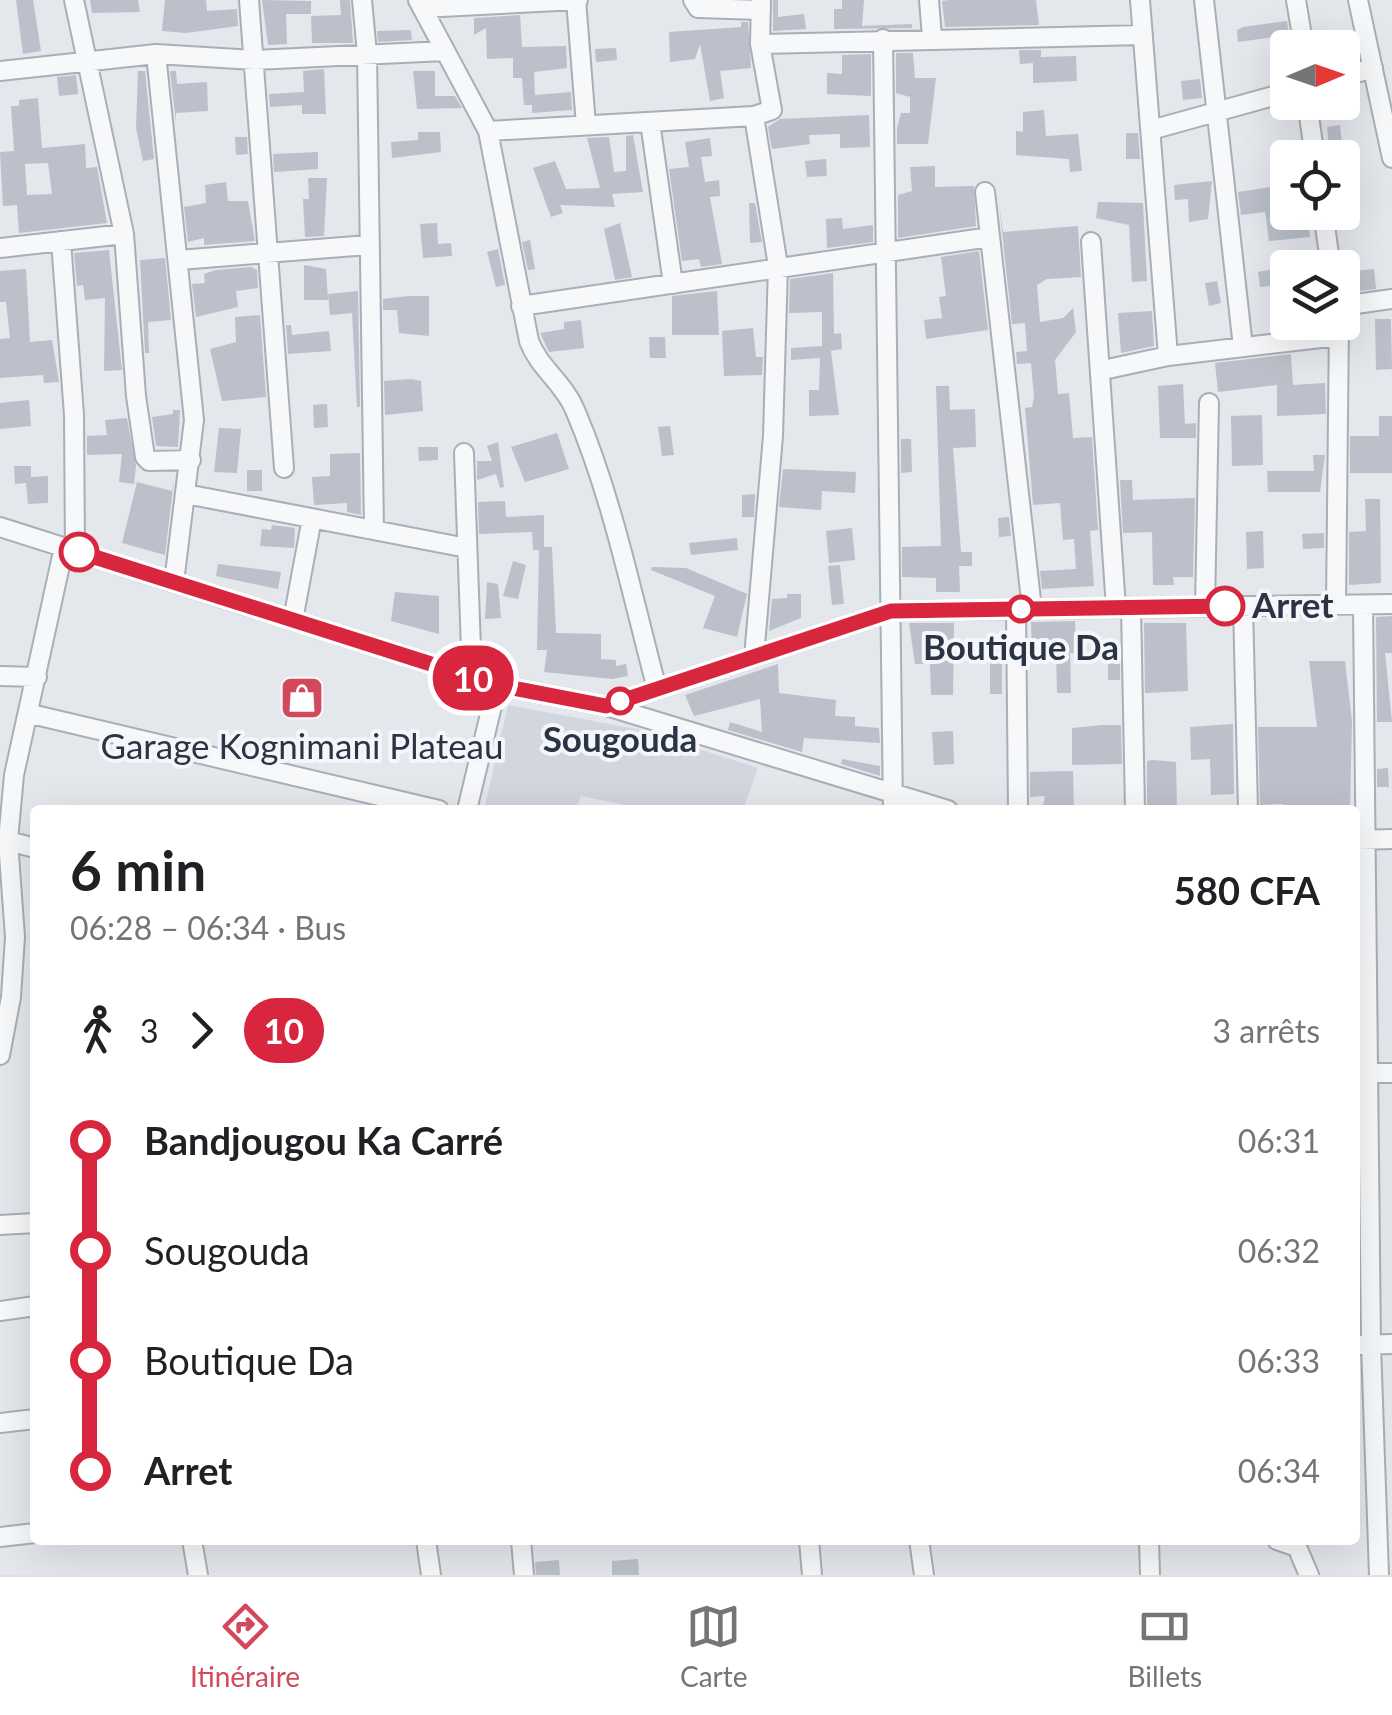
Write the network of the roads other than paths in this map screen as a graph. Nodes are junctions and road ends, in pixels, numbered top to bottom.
1 (74, 0) edge
2 (249, 0) edge
3 (362, 0) edge
4 (577, 0) edge
5 (693, 0) edge
6 (929, 0) edge
7 (1140, 0) edge
8 (1204, 0) edge
9 (1296, 0) edge
10 (1358, 0) edge
11 (420, 4) edge
12 (761, 5) edge
13 (1301, 30) edge
14 (1143, 35) junction
15 (932, 37) junction
16 (883, 38) junction
17 (760, 44) junction
18 (445, 51) junction
19 (156, 54) junction
20 (367, 54) junction
21 (254, 60) junction
22 (86, 64) junction
23 (0, 71) edge
24 (1380, 74) edge
25 (1270, 97) edge
26 (1215, 113) junction
27 (754, 116) junction
28 (650, 122) junction
29 (586, 125) junction
30 (1151, 130) junction
31 (488, 131) junction
32 (1392, 158) edge
33 (984, 192) dead end
34 (124, 234) junction
35 (990, 237) junction
36 (61, 241) junction
37 (1090, 242) dead end
38 (368, 244) junction
39 (0, 248) edge
40 (886, 251) junction
41 (270, 253) junction
42 (179, 260) junction
43 (778, 266) junction
44 (673, 284) junction
45 (1392, 299) edge
46 (1360, 303) edge
47 (521, 306) junction
48 (1280, 340) edge
49 (1338, 340) edge
50 (1243, 347) junction
51 (1168, 356) junction
52 (1103, 370) junction
53 (1209, 403) dead end
54 (464, 453) dead end
55 (191, 460) junction
56 (284, 468) dead end
57 (186, 494) junction
58 (312, 518) junction
59 (0, 527) edge
60 (374, 530) junction
61 (468, 548) junction
62 (69, 549) junction
63 (174, 582) junction
64 (1363, 604) junction
65 (1392, 604) edge
66 (1336, 605) junction
67 (1244, 606) junction
68 (1205, 607) junction
69 (1124, 608) junction
70 (1024, 609) junction
71 (891, 611) junction
72 (293, 620) junction
73 (754, 657) junction
74 (0, 676) edge
75 (37, 677) junction
76 (472, 677) junction
77 (497, 685) junction
78 (657, 689) junction
79 (606, 706) junction
80 (31, 714) junction
81 (893, 803) edge
82 (418, 805) edge
83 (468, 805) edge
84 (1018, 805) edge
85 (1135, 805) edge
86 (1248, 805) edge
87 (1392, 839) edge
88 (1360, 840) edge
89 (8, 842) junction
90 (30, 847) edge
91 (13, 965) junction
92 (30, 968) edge
93 (0, 1054) edge
94 (1392, 1072) edge
95 (1362, 1073) edge
96 (30, 1223) edge
97 (0, 1224) edge
98 (30, 1307) edge
99 (0, 1311) edge
100 (1392, 1344) edge
101 (1363, 1345) edge
102 (30, 1420) edge
103 (0, 1424) edge
104 (30, 1534) edge
105 (0, 1537) edge
106 (193, 1545) edge
107 (427, 1545) edge
108 (522, 1545) edge
109 (809, 1545) edge
110 (920, 1545) edge
111 (1149, 1545) edge
112 (1291, 1545) edge
113 (198, 1575) edge
114 (430, 1575) edge
115 (524, 1575) edge
116 (812, 1575) edge
117 (924, 1575) edge
118 (1150, 1575) edge
119 (1309, 1575) edge
120 (1380, 1575) edge

1 - 22 street
2 - 21 street
3 - 20 street
4 - 11 street
4 - 29 street
5 - 12 street
6 - 15 street
7 - 14 street
8 - 26 street
9 - 13 street
10 - 24 street
11 - 18 street
12 - 17 street
14 - 15 street
14 - 30 street
15 - 16 street
16 - 17 street
16 - 40 street
17 - 27 street
18 - 20 street
18 - 31 street
19 - 21 street
19 - 22 street
19 - 42 street
20 - 21 street
20 - 38 street
21 - 41 street
22 - 23 street
22 - 34 street
24 - 32 street
25 - 26 street
26 - 30 street
26 - 50 street
27 - 28 street
27 - 43 street
28 - 29 street
28 - 44 street
29 - 31 street
30 - 51 street
31 - 47 street
33 - 35 street
34 - 36 street
34 - 55 street
35 - 40 street
35 - 70 street
36 - 39 street
36 - 62 street
37 - 52 street
38 - 41 street
38 - 60 street
40 - 43 street
40 - 71 street
41 - 42 street
41 - 56 street
42 - 55 street
43 - 44 street
43 - 73 street
44 - 47 street
45 - 46 street
47 - 78 street
48 - 50 street
49 - 66 street
50 - 51 street
51 - 52 street
52 - 69 street
53 - 68 street
54 - 61 street
55 - 57 street
57 - 58 street
57 - 63 street
58 - 60 street
58 - 72 street
59 - 62 street
60 - 61 street
61 - 76 street
62 - 63 street
62 - 75 street
63 - 72 street
64 - 65 street
64 - 66 street
64 - 88 street
66 - 67 street
67 - 68 street
67 - 86 street
68 - 69 street
69 - 70 street
69 - 85 street
70 - 71 street
70 - 84 street
71 - 73 street
71 - 81 street
72 - 76 street
73 - 78 street
74 - 75 street
75 - 80 street
76 - 77 street
77 - 79 street
77 - 83 street
78 - 79 street
79 - 81 street
80 - 82 street
80 - 89 street
87 - 88 street
88 - 95 street
89 - 90 street
89 - 91 street
91 - 92 street
91 - 93 street
94 - 95 street
95 - 101 street
96 - 97 street
98 - 99 street
100 - 101 street
101 - 120 street
102 - 103 street
104 - 105 street
106 - 113 street
107 - 114 street
108 - 115 street
109 - 116 street
110 - 117 street
111 - 118 street
112 - 119 street

